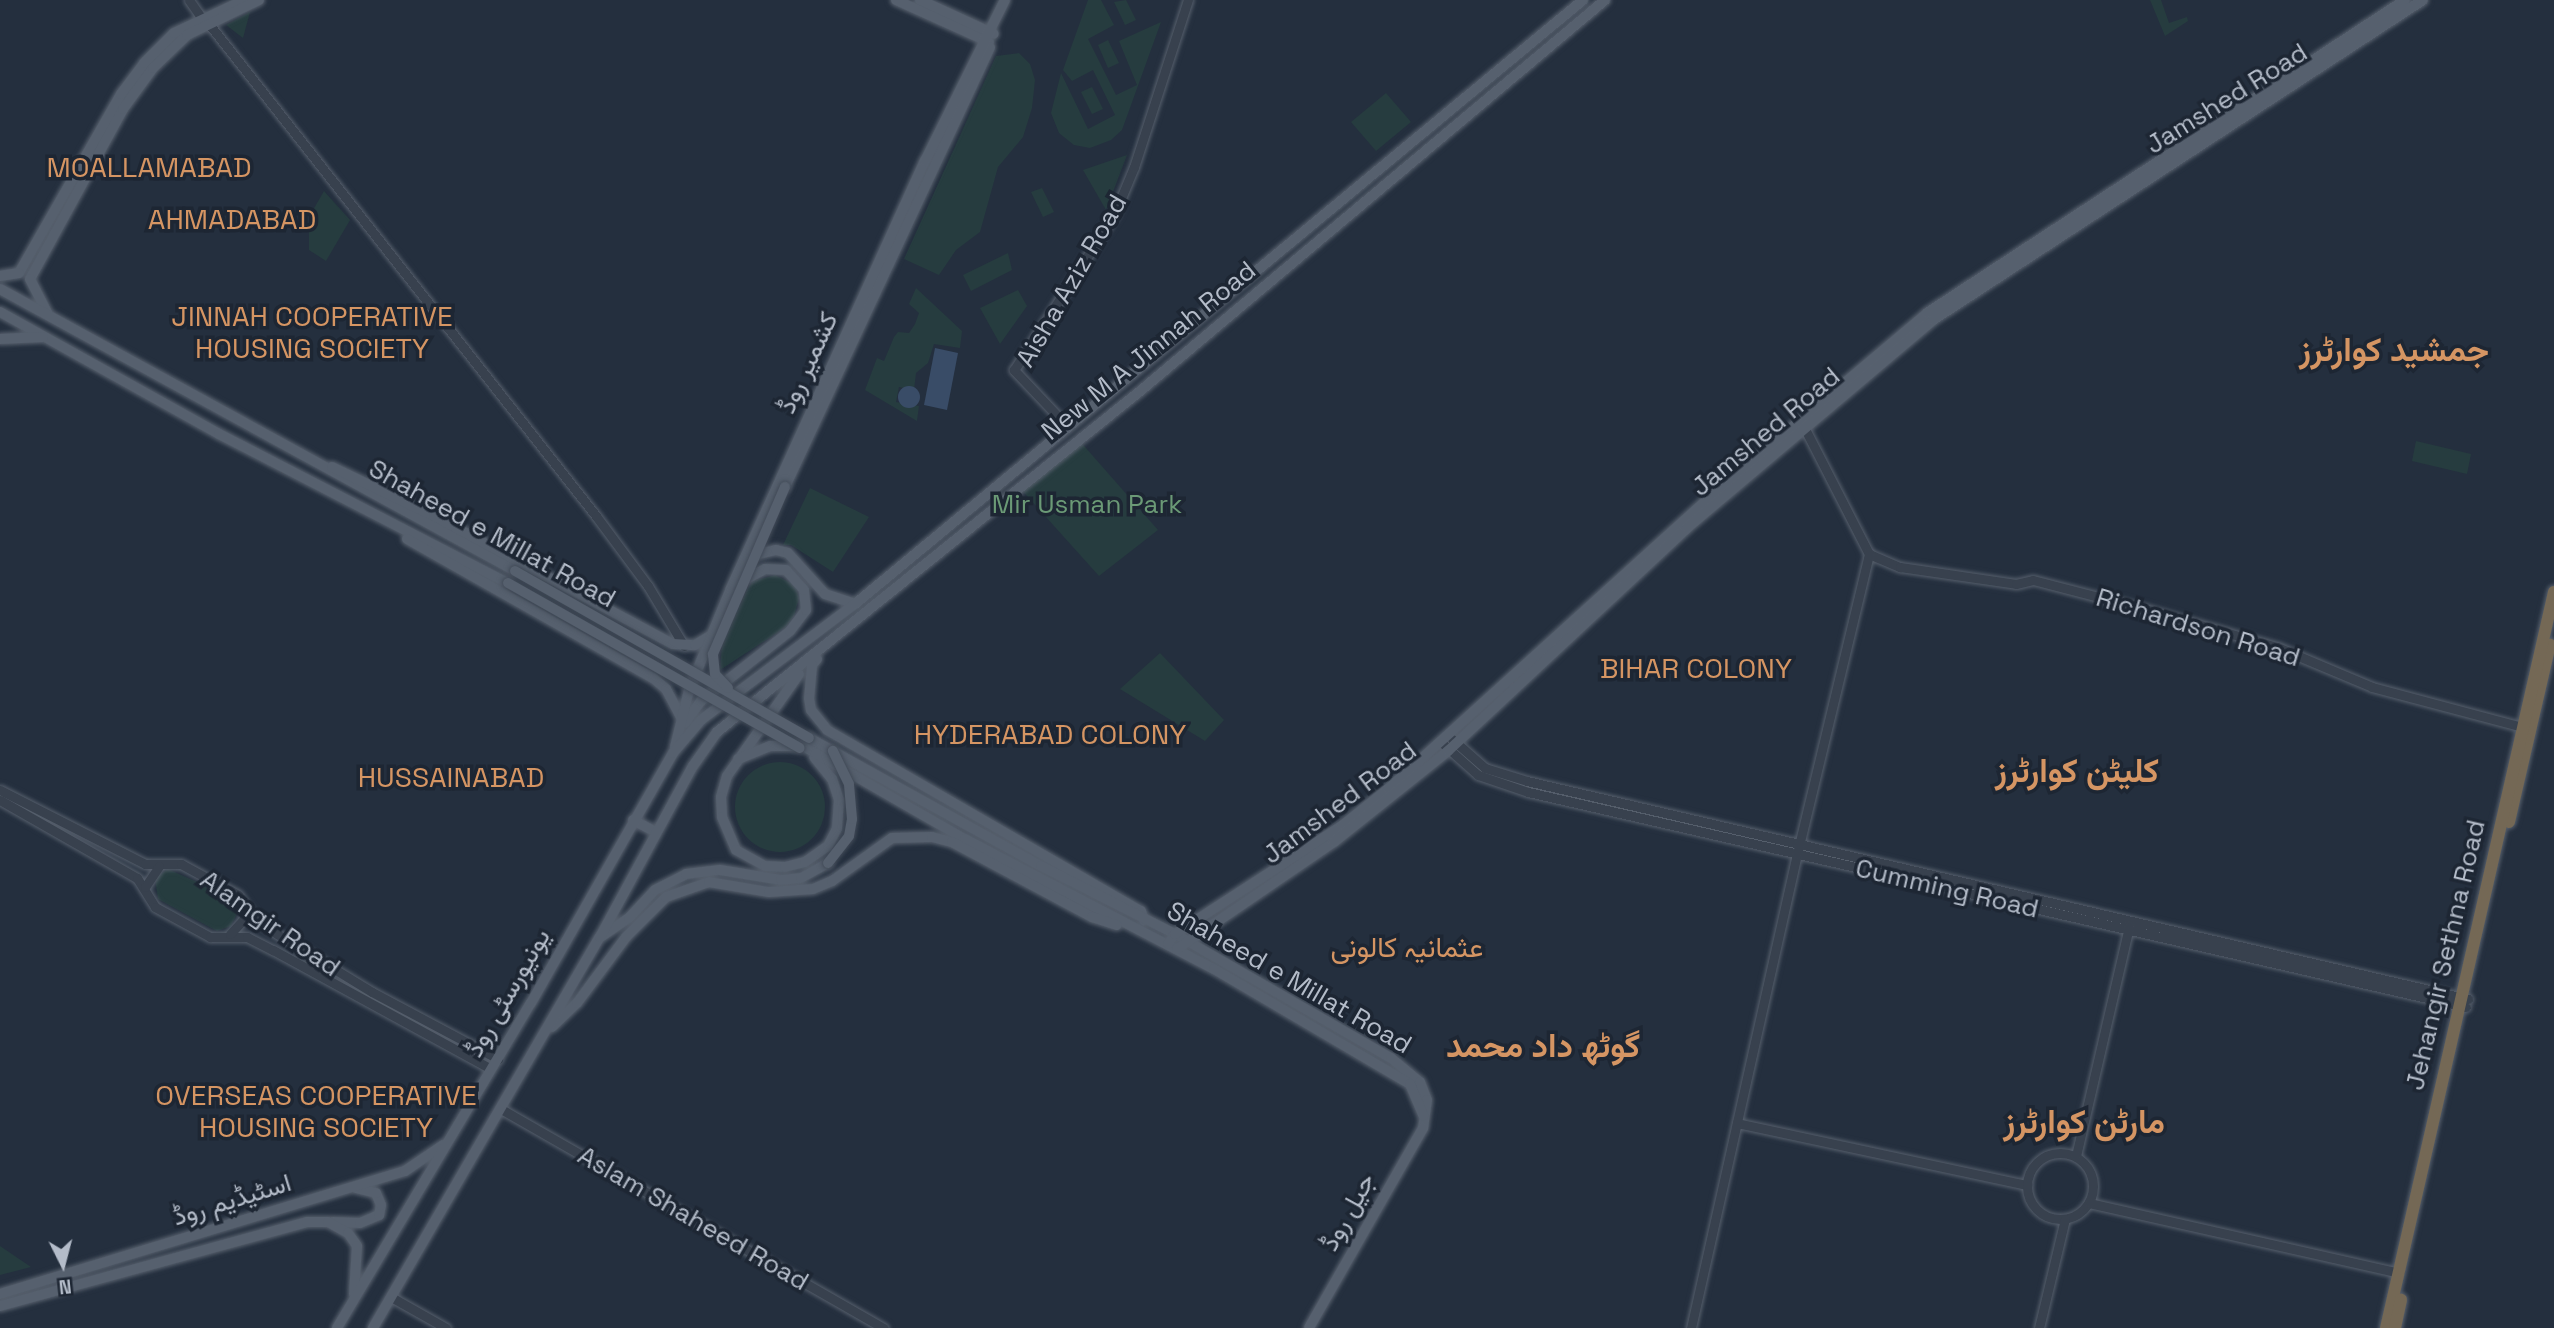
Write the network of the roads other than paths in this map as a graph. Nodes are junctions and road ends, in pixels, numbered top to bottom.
1 (189, 0) edge
2 (244, 0) edge
3 (259, 0) edge
4 (920, 0) edge
5 (1005, 0) edge
6 (1013, 0) edge
7 (1188, 0) edge
8 (1583, 0) edge
9 (1605, 0) edge
10 (2405, 0) edge
11 (2423, 0) edge
12 (902, 1) edge
13 (205, 21) junction
14 (991, 38) junction
15 (44, 245) junction
16 (19, 273) junction
17 (0, 276) edge
18 (30, 279) junction
19 (0, 289) edge
20 (0, 312) edge
21 (50, 316) junction
22 (46, 337) junction
23 (0, 339) edge
24 (1802, 424) junction
25 (1068, 427) junction
26 (306, 459) junction
27 (380, 518) junction
28 (1870, 554) junction
29 (743, 562) junction
30 (744, 580) junction
31 (2554, 592) edge
32 (855, 604) junction
33 (2554, 628) edge
34 (653, 635) junction
35 (710, 636) junction
36 (831, 642) junction
37 (684, 646) junction
38 (805, 665) junction
39 (653, 678) junction
40 (738, 698) junction
41 (701, 720) joint
42 (682, 725) junction
43 (2522, 727) junction
44 (717, 732) joint
45 (1448, 743) junction
46 (833, 751) junction
47 (673, 753) junction
48 (738, 759) junction
49 (0, 790) edge
50 (0, 800) edge
51 (633, 820) junction
52 (656, 832) junction
53 (1798, 850) junction
54 (159, 866) junction
55 (145, 887) junction
56 (245, 906) junction
57 (1141, 926) junction
58 (2129, 926) junction
59 (230, 934) junction
60 (600, 937) junction
61 (1175, 941) junction
62 (2463, 1002) junction
63 (543, 1037) junction
64 (494, 1064) junction
65 (501, 1110) junction
66 (1424, 1118) joint
67 (461, 1122) junction
68 (1737, 1124) junction
69 (2076, 1156) junction
70 (2027, 1185) junction
71 (347, 1188) junction
72 (2089, 1203) junction
73 (2064, 1219) junction
74 (328, 1222) junction
75 (2399, 1273) junction
76 (0, 1294) edge
77 (391, 1297) junction
78 (354, 1300) junction
79 (0, 1306) edge
80 (337, 1328) edge
81 (373, 1328) edge
82 (446, 1328) edge
83 (884, 1328) edge
84 (1309, 1328) edge
85 (1691, 1328) edge
86 (2039, 1328) edge
87 (2386, 1328) edge
88 (2395, 1328) edge

1 - 13 street
2 - 13 main road
3 - 13 main road
4 - 14 main road
5 - 14 main road, کشمیر روڈ
6 - 14 main road, کشمیر روڈ
7 - 25 street, Aisha Aziz Road
8 - 25 main road, New M A Jinnah Road
9 - 36 main road, New M A Jinnah Road
10 - 24 main road, Jamshed Road
11 - 24 main road, Jamshed Road
12 - 14 main road
13 - 15 main road
13 - 15 main road
13 - 37 street
14 - 29 main road, کشمیر روڈ
14 - 30 main road, کشمیر روڈ, bridge
15 - 16 main road
15 - 18 main road
16 - 17 main road
16 - 18 main road
18 - 21 main road
19 - 21 main road, Shaheed e Millat Road
20 - 22 main road, Shaheed e Millat Road
21 - 26 main road, Shaheed e Millat Road
22 - 23 main road
22 - 27 main road, Shaheed e Millat Road
24 - 28 street
24 - 45 main road, Jamshed Road
25 - 32 main road, New M A Jinnah Road
26 - 34 main road
26 - 40 main road, Shaheed e Millat Road, bridge
27 - 39 main road
27 - 48 main road, Shaheed e Millat Road, bridge
28 - 43 street, Richardson Road
28 - 53 street
29 - 32 main road
29 - 35 main road, کشمیر روڈ
30 - 40 main road, کشمیر روڈ, bridge
30 - 42 main road
31 - 43 highway, Jehangir Sethna Road
32 - 41 main road, New M A Jinnah Road
33 - 62 highway, Jehangir Sethna Road
34 - 37 main road
34 - 39 main road
35 - 37 main road
35 - 42 main road, کشمیر روڈ
36 - 38 main road, New M A Jinnah Road
36 - 57 main road
38 - 44 main road, New M A Jinnah Road
38 - 48 main road, Shaheed e Millat Road
39 - 42 main road
40 - 46 main road, Shaheed e Millat Road, bridge
41 - 47 main road, یونیورسٹی روڈ
42 - 47 main road, کشمیر روڈ
43 - 62 highway, Jehangir Sethna Road
44 - 52 main road, یونیورسٹی روڈ
45 - 53 street, Cumming Road
45 - 61 main road, Jamshed Road
46 - 57 main road, Shaheed e Millat Road
46 - 60 main road, bridge
47 - 51 main road, یونیورسٹی روڈ
48 - 57 main road
49 - 54 street, Alamgir Road
50 - 55 street, Alamgir Road
51 - 52 main road
51 - 64 main road, یونیورسٹی روڈ
52 - 60 main road, یونیورسٹی روڈ
53 - 58 street, Cumming Road
53 - 68 street
54 - 55 street
54 - 56 street, Alamgir Road
55 - 59 street, Alamgir Road
56 - 59 street
56 - 64 street, Alamgir Road
57 - 61 main road, Shaheed e Millat Road
57 - 63 main road
58 - 62 street, Cumming Road
58 - 69 street
59 - 64 street, Alamgir Road
60 - 63 main road, یونیورسٹی روڈ
61 - 66 main road, Shaheed e Millat Road
62 - 75 highway, Jehangir Sethna Road
62 - 88 highway, Jehangir Sethna Road
63 - 65 main road, یونیورسٹی روڈ
64 - 67 main road, یونیورسٹی روڈ
65 - 77 main road, یونیورسٹی روڈ
65 - 83 street, Aslam Shaheed Road
66 - 84 main road, جیل روڈ
67 - 71 main road, اسٹیڈیم روڈ
67 - 78 main road, یونیورسٹی روڈ
68 - 70 street
68 - 85 street
69 - 70 street
69 - 72 street
70 - 73 street
71 - 74 main road, اسٹیڈیم روڈ
71 - 76 main road, اسٹیڈیم روڈ
72 - 73 street
72 - 75 street
73 - 86 street
74 - 78 main road
74 - 79 main road, اسٹیڈیم روڈ
75 - 87 highway, Jehangir Sethna Road
77 - 81 main road, یونیورسٹی روڈ
77 - 82 street
78 - 80 main road, یونیورسٹی روڈ

